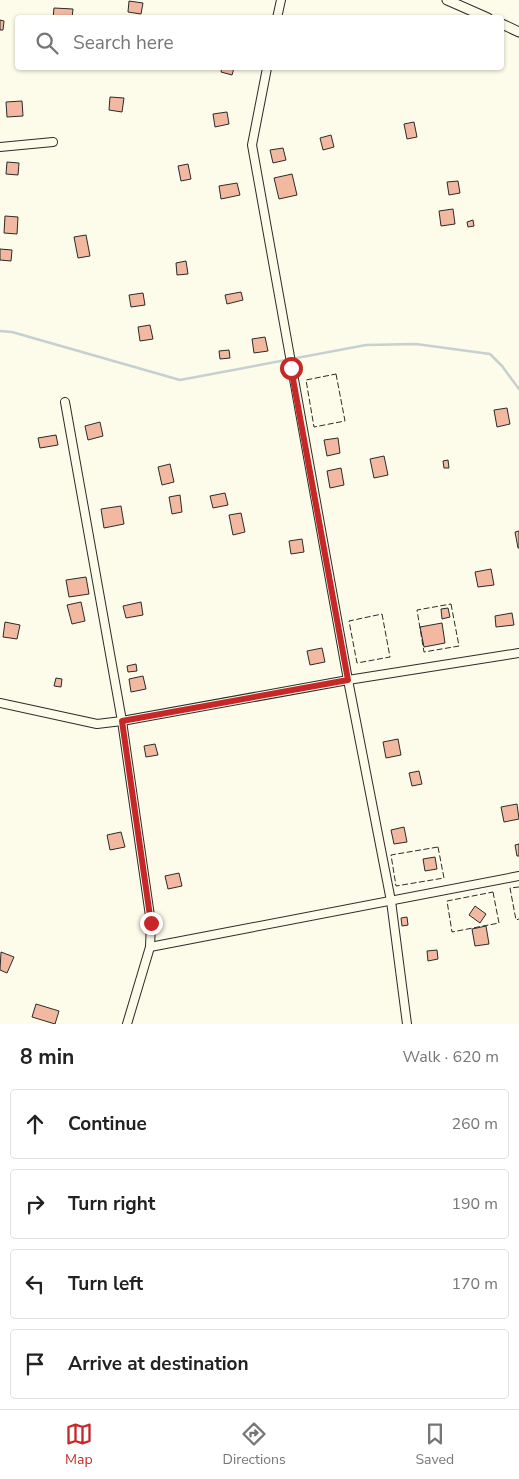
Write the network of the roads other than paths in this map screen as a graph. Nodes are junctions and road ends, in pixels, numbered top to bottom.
1 (281, 0) edge
2 (447, 0) edge
3 (278, 15) edge
4 (481, 15) edge
5 (504, 25) edge
6 (519, 32) edge
7 (267, 70) edge
8 (53, 142) dead end
9 (0, 147) edge
10 (65, 402) dead end
11 (519, 653) edge
12 (348, 680) junction
13 (0, 703) edge
14 (122, 721) junction
15 (519, 876) edge
16 (391, 901) junction
17 (150, 946) junction
18 (127, 1024) edge
19 (407, 1024) edge

1 - 3 street
2 - 4 street
5 - 6 street
7 - 12 street
8 - 9 street
10 - 14 street
11 - 12 street
12 - 14 street
12 - 16 street
13 - 14 street
14 - 17 street
15 - 16 street
16 - 17 street
16 - 19 street
17 - 18 street

